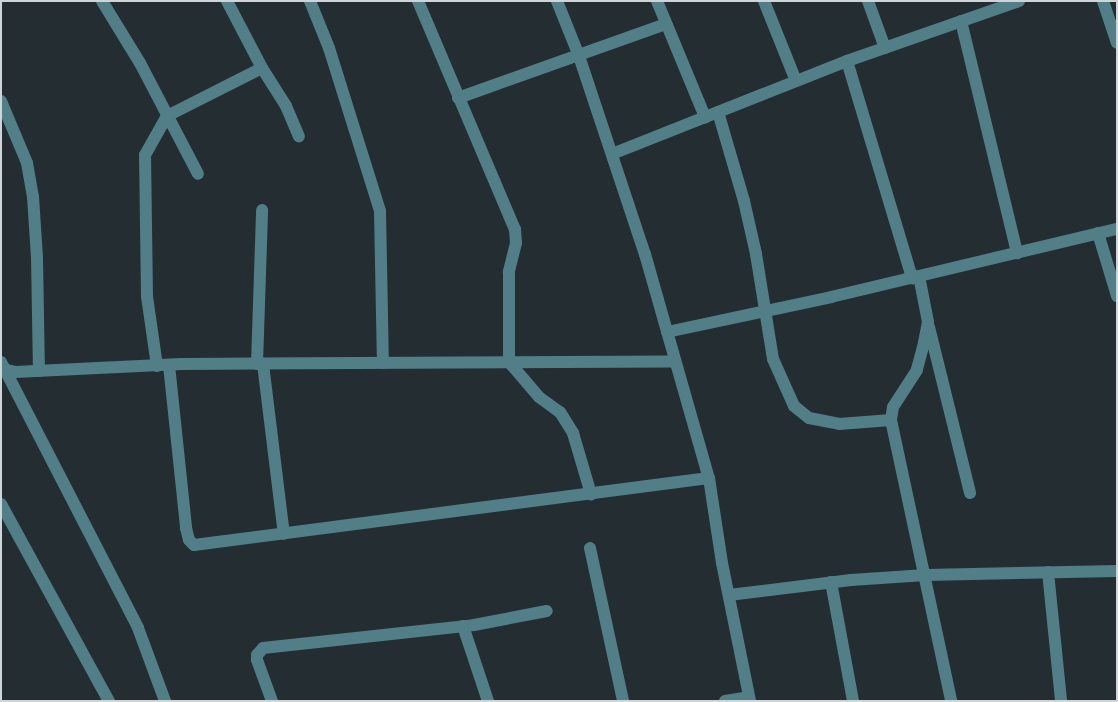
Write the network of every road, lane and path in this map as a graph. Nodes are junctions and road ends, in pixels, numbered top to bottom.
1 (102, 1) edge
2 (227, 1) edge
3 (310, 1) edge
4 (418, 1) edge
5 (557, 1) edge
6 (657, 1) edge
7 (764, 1) edge
8 (868, 1) edge
9 (1018, 1) edge
10 (1103, 1) edge
11 (961, 21) junction
12 (666, 24) junction
13 (1117, 43) edge
14 (885, 48) junction
15 (579, 56) junction
16 (847, 61) junction
17 (262, 68) junction
18 (796, 81) junction
19 (458, 98) junction
20 (1, 101) edge
21 (718, 112) junction
22 (167, 116) junction
23 (704, 117) junction
24 (300, 136) dead end
25 (612, 154) junction
26 (198, 174) dead end
27 (262, 210) dead end
28 (1117, 229) edge
29 (1098, 233) junction
30 (1017, 253) junction
31 (915, 277) junction
32 (1117, 296) edge
33 (765, 311) junction
34 (928, 322) junction
35 (667, 332) junction
36 (675, 361) junction
37 (509, 362) junction
38 (383, 363) junction
39 (260, 364) junction
40 (163, 365) junction
41 (4, 366) edge
42 (40, 371) junction
43 (891, 420) junction
44 (710, 478) junction
45 (970, 493) dead end
46 (590, 494) junction
47 (1, 504) edge
48 (284, 534) junction
49 (590, 548) dead end
50 (1117, 571) edge
51 (1048, 572) junction
52 (926, 575) junction
53 (831, 582) junction
54 (729, 595) junction
55 (546, 611) dead end
56 (463, 626) junction
57 (750, 699) edge
58 (109, 701) edge
59 (165, 701) edge
60 (272, 701) edge
61 (488, 701) edge
62 (623, 701) edge
63 (725, 701) edge
64 (853, 701) edge
65 (951, 701) edge
66 (1061, 701) edge

1 - 22 street
2 - 17 street
3 - 38 street
4 - 19 street
5 - 15 street
6 - 12 street
7 - 18 street
8 - 14 street
9 - 11 street
10 - 13 street
11 - 14 street
11 - 30 street
12 - 15 street
12 - 23 street
14 - 16 street
15 - 19 street
15 - 25 street
16 - 18 street
16 - 31 street
17 - 22 street
17 - 24 street
18 - 21 street
19 - 37 street
20 - 42 street
21 - 23 street
21 - 33 street
22 - 26 street
22 - 40 street
23 - 25 street
25 - 35 street
27 - 39 street
28 - 29 street
29 - 30 street
29 - 32 street
30 - 31 street
31 - 33 street
31 - 34 street
33 - 35 street
33 - 43 street
34 - 43 street
34 - 45 street
35 - 36 street
36 - 37 street
36 - 44 street
37 - 38 street
37 - 46 street
38 - 39 street
39 - 40 street
39 - 48 street
40 - 42 street
40 - 48 street
41 - 42 street
41 - 59 street
43 - 52 street
44 - 46 street
44 - 54 street
46 - 48 street
47 - 58 street
49 - 62 street
50 - 51 street
51 - 52 street
51 - 66 street
52 - 53 street
52 - 65 street
53 - 54 street
53 - 64 street
54 - 57 street
55 - 56 street
56 - 60 street
56 - 61 street
57 - 63 street

